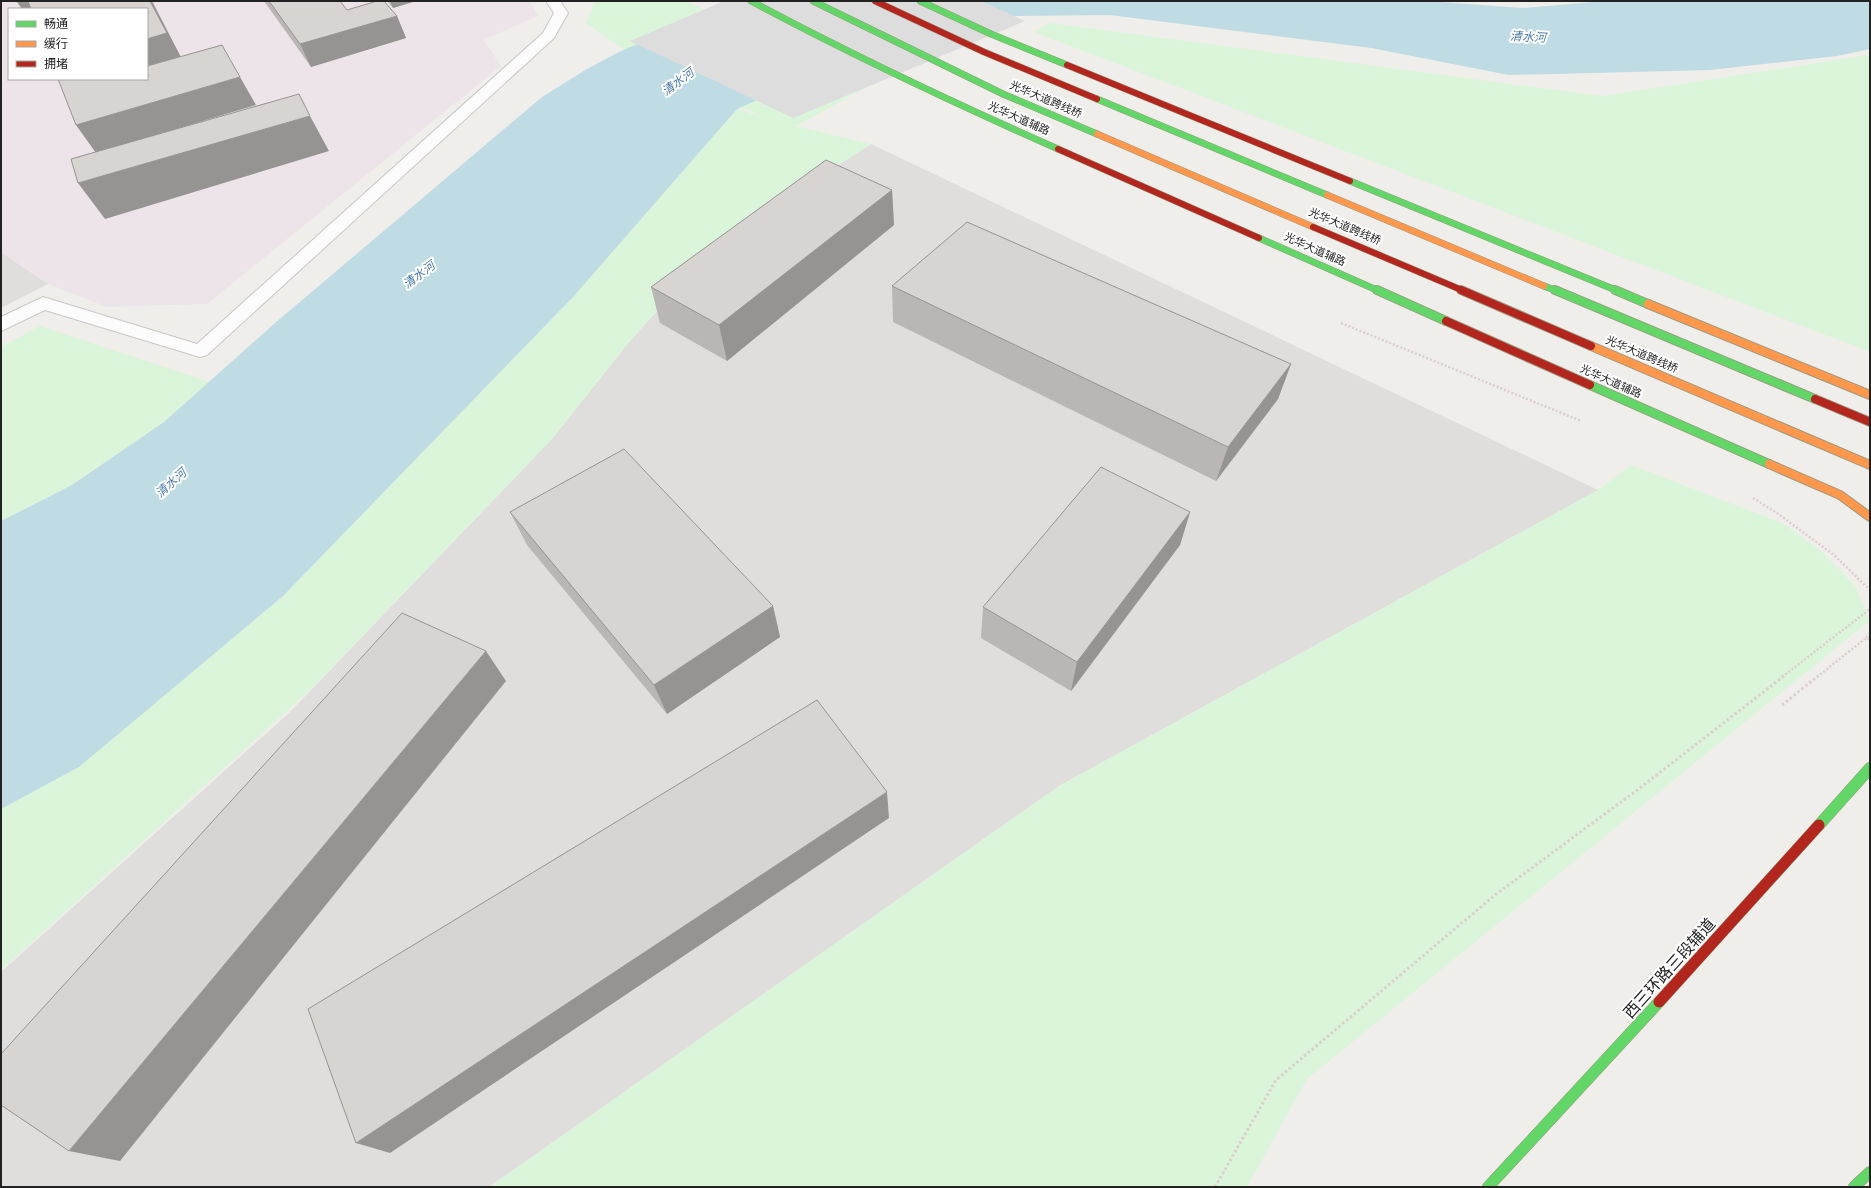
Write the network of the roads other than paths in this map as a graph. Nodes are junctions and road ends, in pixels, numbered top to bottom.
1 (553, 1) edge
2 (751, 1) edge
3 (813, 1) edge
4 (875, 1) edge
5 (920, 1) edge
6 (1, 325) edge
7 (1870, 395) edge
8 (1870, 422) edge
9 (1870, 465) edge
10 (1870, 517) edge
11 (1870, 768) edge
12 (1870, 1172) edge
13 (1870, 1178) edge
14 (1488, 1187) edge
15 (1854, 1187) edge
16 (1863, 1187) edge

1 - 6 street
2 - 10 main road, 光华大道辅路
3 - 9 main road, 光华大道跨线桥
4 - 8 main road, 光华大道跨线桥
5 - 7 main road
11 - 14 main road, 西三环路三段辅道
12 - 15 main road
13 - 16 main road

